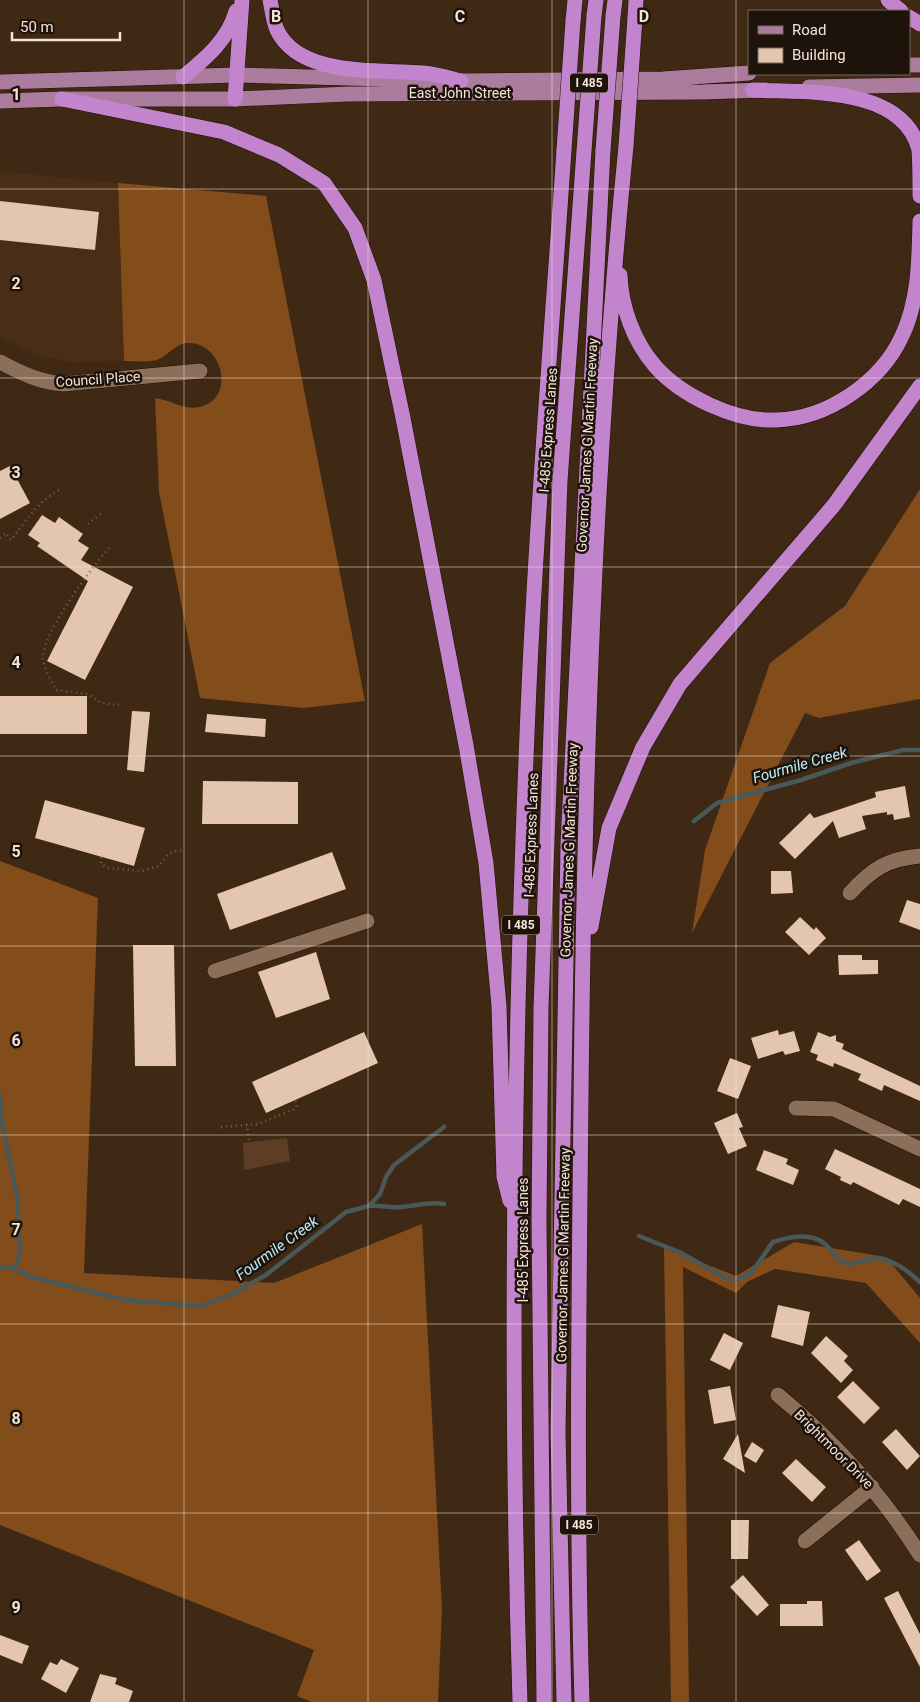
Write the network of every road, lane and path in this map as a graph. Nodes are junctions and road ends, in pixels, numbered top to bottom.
1 (241, 0) edge
2 (270, 0) edge
3 (575, 0) edge
4 (596, 0) edge
5 (615, 0) edge
6 (636, 0) edge
7 (888, 0) edge
8 (900, 10) edge
9 (748, 74) edge
10 (236, 75) junction
11 (183, 77) junction
12 (461, 81) junction
13 (0, 82) edge
14 (920, 85) edge
15 (753, 90) junction
16 (62, 99) junction
17 (235, 99) junction
18 (0, 101) edge
19 (920, 196) edge
20 (619, 215) junction
21 (920, 221) edge
22 (0, 362) edge
23 (200, 371) dead end
24 (920, 386) edge
25 (61, 489) dead end
26 (103, 512) dead end
27 (88, 524) dead end
28 (0, 538) edge
29 (109, 548) dead end
30 (119, 706) dead end
31 (185, 849) dead end
32 (920, 856) edge
33 (101, 857) dead end
34 (850, 892) dead end
35 (367, 921) dead end
36 (215, 971) dead end
37 (582, 998) junction
38 (295, 1100) dead end
39 (796, 1108) dead end
40 (247, 1124) junction
41 (221, 1127) dead end
42 (249, 1142) dead end
43 (920, 1149) edge
44 (515, 1218) junction
45 (778, 1395) dead end
46 (872, 1487) junction
47 (805, 1541) dead end
48 (920, 1554) edge
49 (520, 1702) edge
50 (544, 1702) edge
51 (564, 1702) edge
52 (582, 1702) edge

1 - 10 highway
1 - 11 highway
2 - 12 highway
3 - 44 highway, I 485, bridge
4 - 50 highway, I-485 Express Lanes / I 485, bridge
5 - 51 highway, I 485, bridge
6 - 20 highway, Governor James G Martin Freeway / I 485, bridge
7 - 8 highway
9 - 12 main road, East John Street
10 - 11 main road, East John Street
10 - 12 main road, East John Street
10 - 17 highway
11 - 13 main road, East John Street
14 - 15 main road, East John Street
15 - 17 main road, East John Street
15 - 19 highway
16 - 17 main road, East John Street
16 - 18 main road, East John Street
16 - 44 highway
20 - 21 highway
20 - 37 highway, Governor James G Martin Freeway / I 485
22 - 23 street, Council Place
24 - 37 highway
25 - 28 path
26 - 27 path
29 - 30 path
31 - 33 path
32 - 34 street
35 - 36 street
37 - 52 highway, Governor James G Martin Freeway / I 485
38 - 40 path
39 - 43 street
40 - 41 path
40 - 42 path
44 - 49 highway, I 485
45 - 46 street, Brightmoor Drive
46 - 47 street
46 - 48 street, Brightmoor Drive

